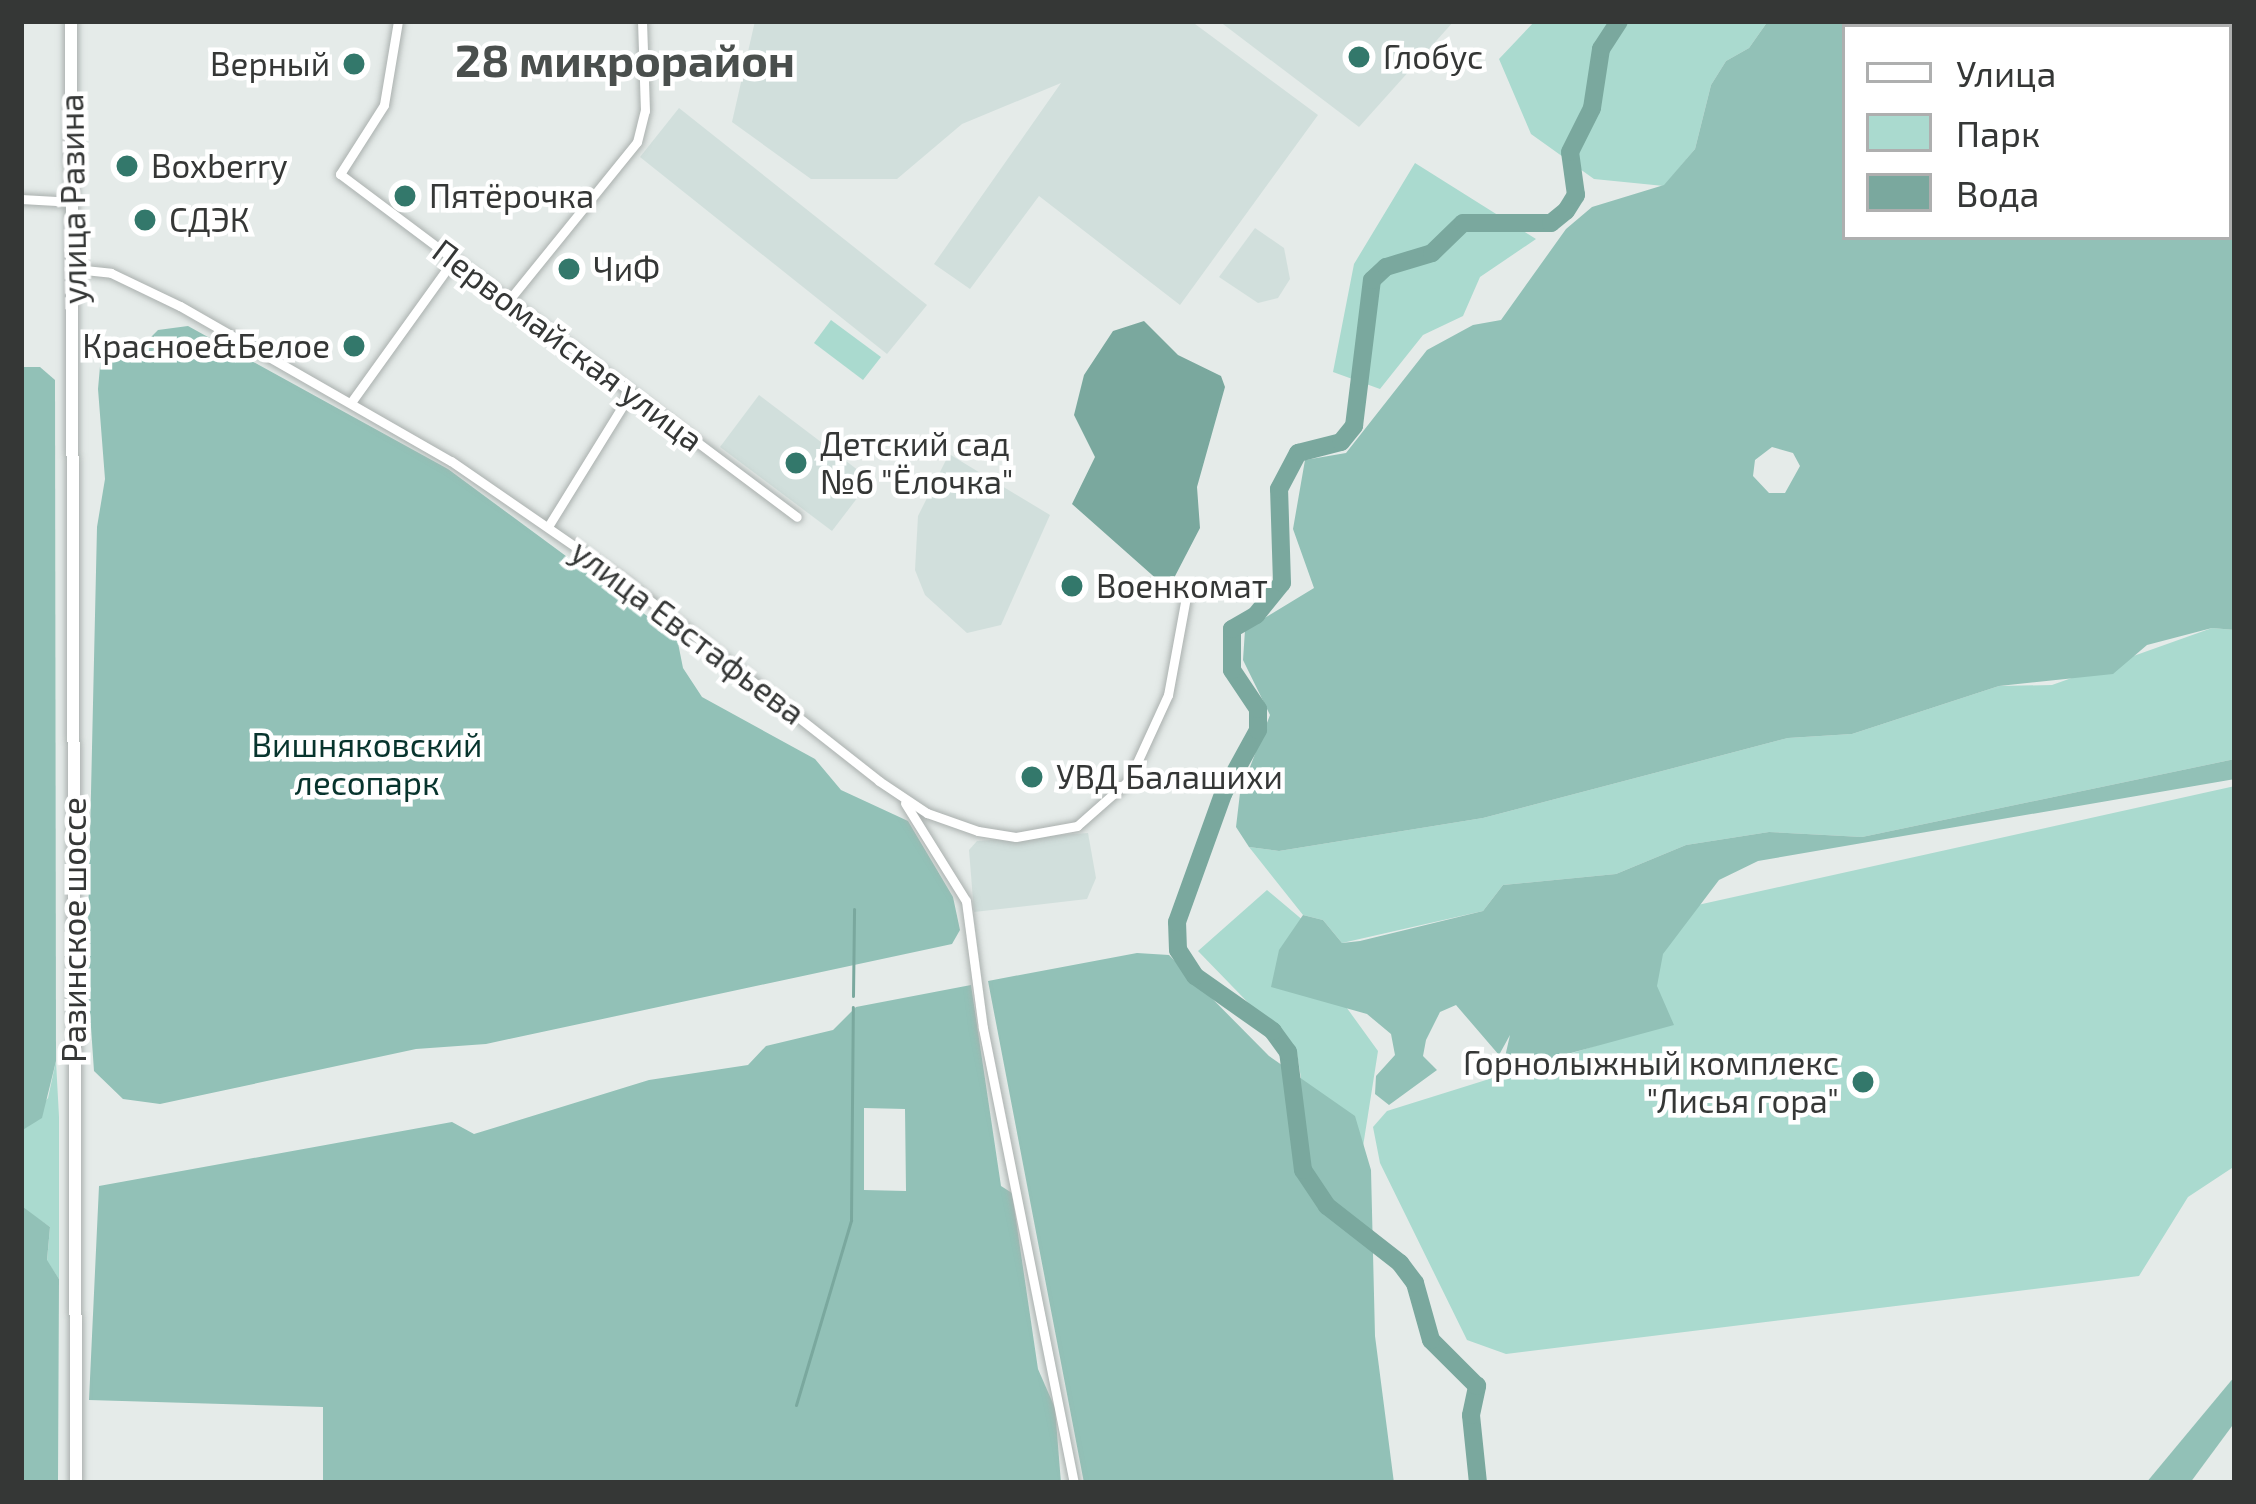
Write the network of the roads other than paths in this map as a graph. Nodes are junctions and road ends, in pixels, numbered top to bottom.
1 (70, 21) edge
2 (398, 21) edge
3 (642, 21) edge
4 (21, 200) edge
5 (74, 202) junction
6 (454, 260) junction
7 (75, 269) junction
8 (508, 300) junction
9 (75, 378) joint
10 (631, 392) junction
11 (352, 401) junction
12 (797, 517) dead end
13 (549, 525) junction
14 (1186, 597) dead end
15 (901, 796) junction
16 (76, 1483) edge
17 (1074, 1483) edge

1 - 5 main road, улица Разина
2 - 6 street, Первомайская улица
3 - 8 street
4 - 5 street
5 - 7 main road, улица Разина
6 - 8 street, Первомайская улица
6 - 11 street
7 - 9 main road, улица Разина
7 - 11 street, улица Евстафьева
8 - 10 street, Первомайская улица
9 - 16 main road, Разинское шоссе
10 - 12 street, Первомайская улица
10 - 13 street
11 - 13 street, улица Евстафьева
13 - 15 street, улица Евстафьева
14 - 15 street, улица Евстафьева
15 - 17 street

